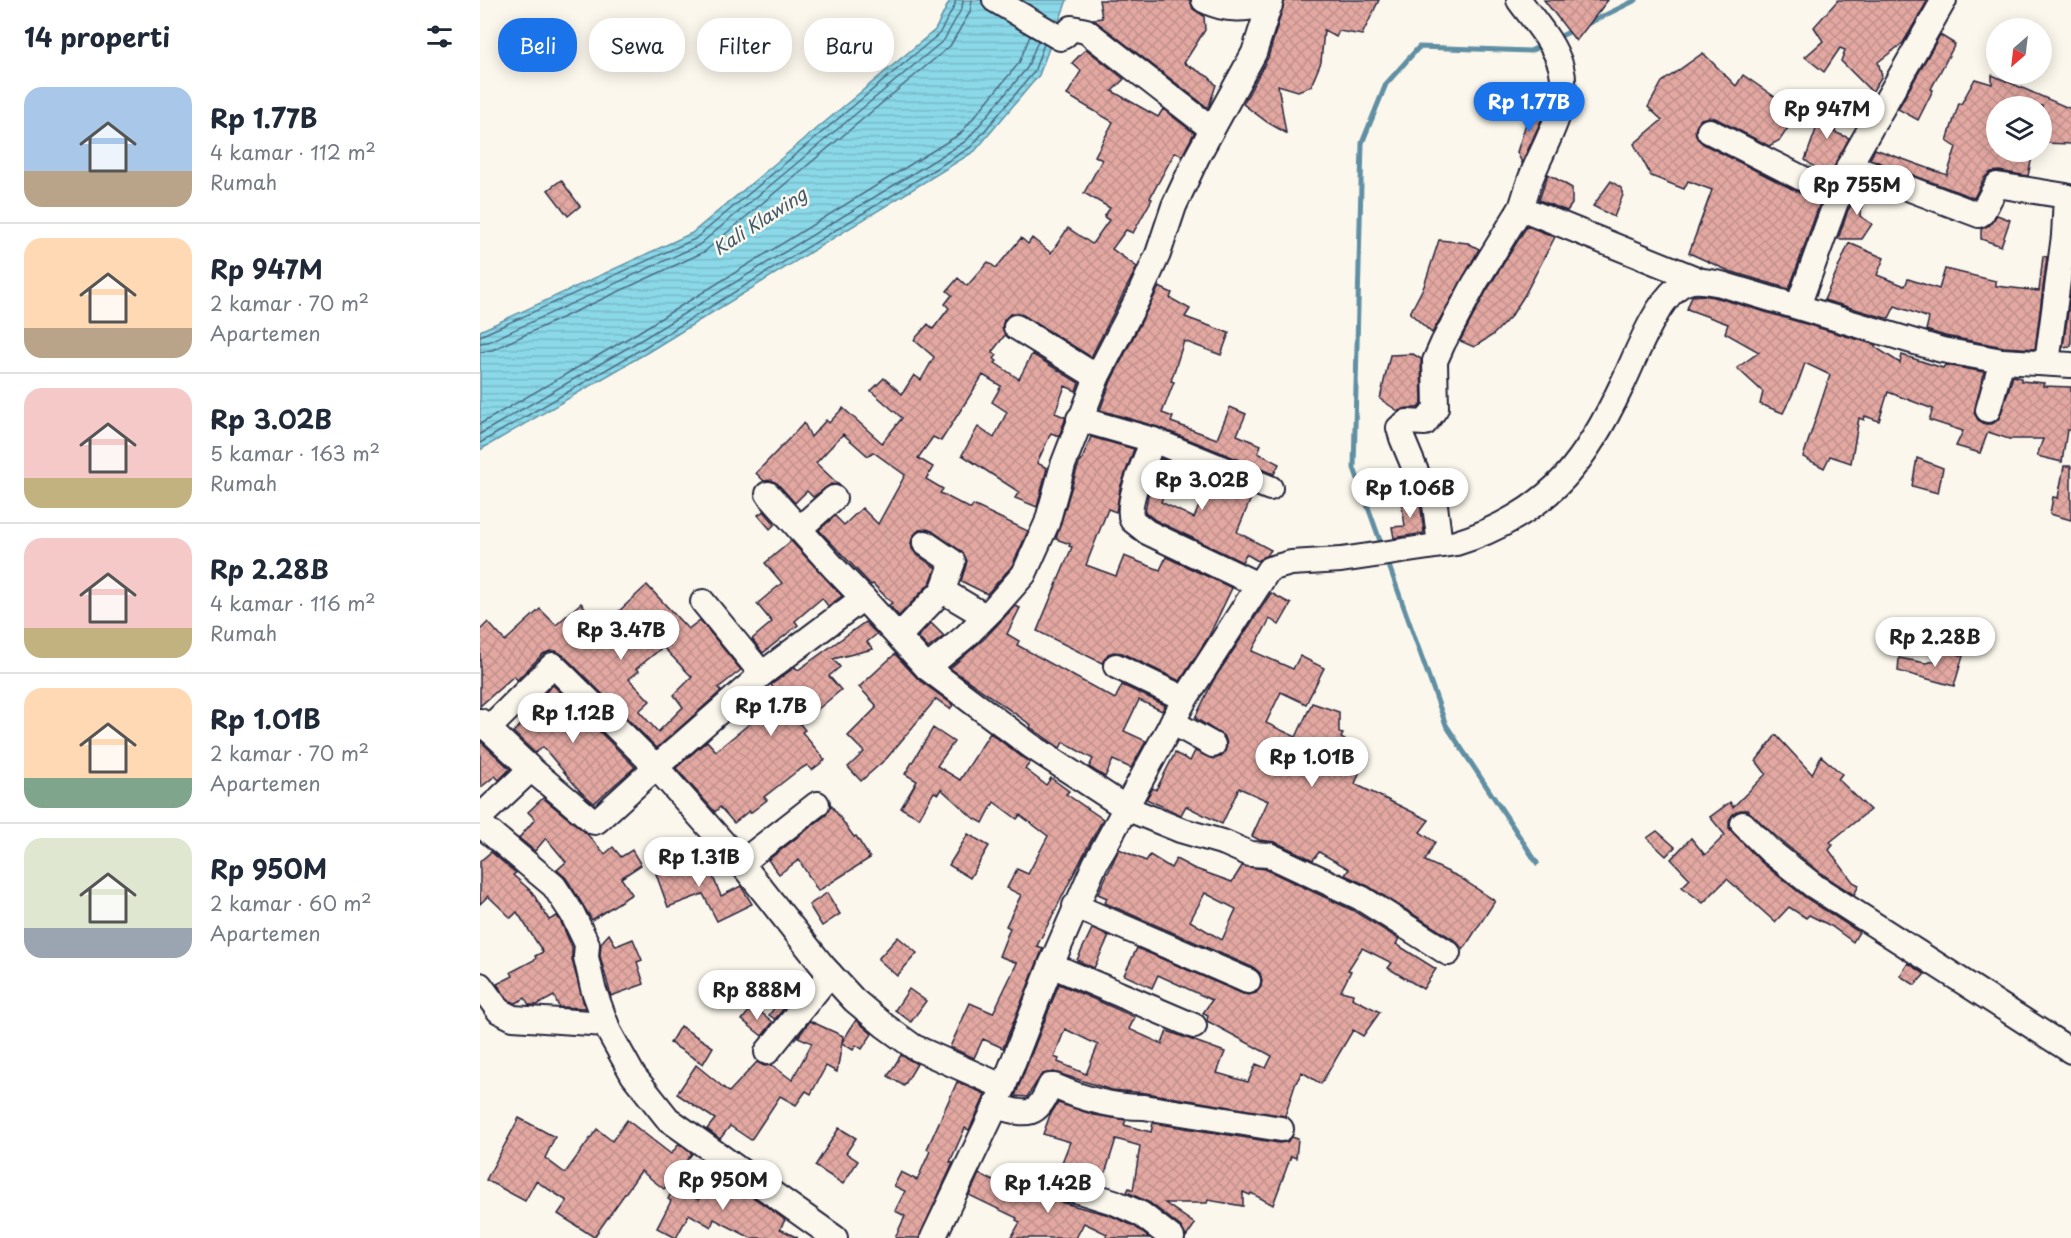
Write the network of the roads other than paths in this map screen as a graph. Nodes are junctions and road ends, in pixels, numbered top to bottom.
1 (995, 0) edge
2 (1204, 0) edge
3 (1519, 0) edge
4 (1944, 0) edge
5 (1271, 2) edge
6 (1212, 129) junction
7 (1709, 131) dead end
8 (1849, 166) junction
9 (2068, 196) edge
10 (1839, 197) junction
11 (1521, 208) junction
12 (2067, 237) edge
13 (1699, 280) junction
14 (1798, 306) junction
15 (1016, 327) dead end
16 (2002, 361) junction
17 (2046, 363) junction
18 (2071, 365) edge
19 (1097, 377) junction
20 (1988, 410) dead end
21 (1080, 419) junction
22 (1153, 440) junction
23 (1270, 488) dead end
24 (768, 494) dead end
25 (834, 498) dead end
26 (799, 529) junction
27 (925, 543) dead end
28 (1440, 545) junction
29 (1258, 585) junction
30 (942, 592) junction
31 (863, 598) junction
32 (703, 602) dead end
33 (985, 616) junction
34 (899, 636) junction
35 (1116, 666) dead end
36 (927, 668) junction
37 (762, 674) junction
38 (1185, 699) junction
39 (1172, 722) junction
40 (484, 725) edge
41 (1213, 745) dead end
42 (656, 766) junction
43 (531, 769) junction
44 (817, 804) dead end
45 (1126, 808) junction
46 (480, 817) edge
47 (480, 824) edge
48 (1743, 824) dead end
49 (741, 863) junction
50 (1075, 906) junction
51 (1448, 953) dead end
52 (1051, 965) junction
53 (830, 974) junction
54 (1248, 981) dead end
55 (480, 985) edge
56 (606, 1024) junction
57 (1194, 1026) dead end
58 (2071, 1051) edge
59 (767, 1053) dead end
60 (1000, 1097) junction
61 (1281, 1129) dead end
62 (1064, 1188) dead end
63 (835, 1238) edge
64 (933, 1238) edge
65 (1172, 1238) edge

1 - 6 street
2 - 5 street
3 - 11 street
4 - 8 street
5 - 6 street
6 - 19 street
7 - 10 street
8 - 9 street
8 - 10 street
9 - 12 street
10 - 14 street
11 - 13 street
11 - 28 street
12 - 17 street
13 - 14 street
13 - 28 street
14 - 16 street
15 - 19 street
16 - 17 street
16 - 20 street
17 - 18 street
19 - 21 street
21 - 22 street
21 - 33 street
22 - 23 street
22 - 29 street
24 - 26 street
25 - 26 street
26 - 31 street
27 - 30 street
28 - 29 street
29 - 38 street
30 - 33 street
30 - 34 street
31 - 34 street
31 - 37 street
32 - 37 street
33 - 36 street
34 - 36 street
35 - 38 street
36 - 45 street
37 - 42 street
38 - 39 street
39 - 41 street
39 - 45 street
40 - 42 street
40 - 43 street
42 - 43 street
42 - 49 street
43 - 46 street
44 - 49 street
45 - 50 street
45 - 51 street
47 - 56 street
48 - 58 street
49 - 53 street
50 - 52 street
50 - 54 street
52 - 57 street
52 - 60 street
53 - 59 street
53 - 60 street
55 - 56 street
56 - 63 street
60 - 61 street
60 - 64 street
62 - 65 street

